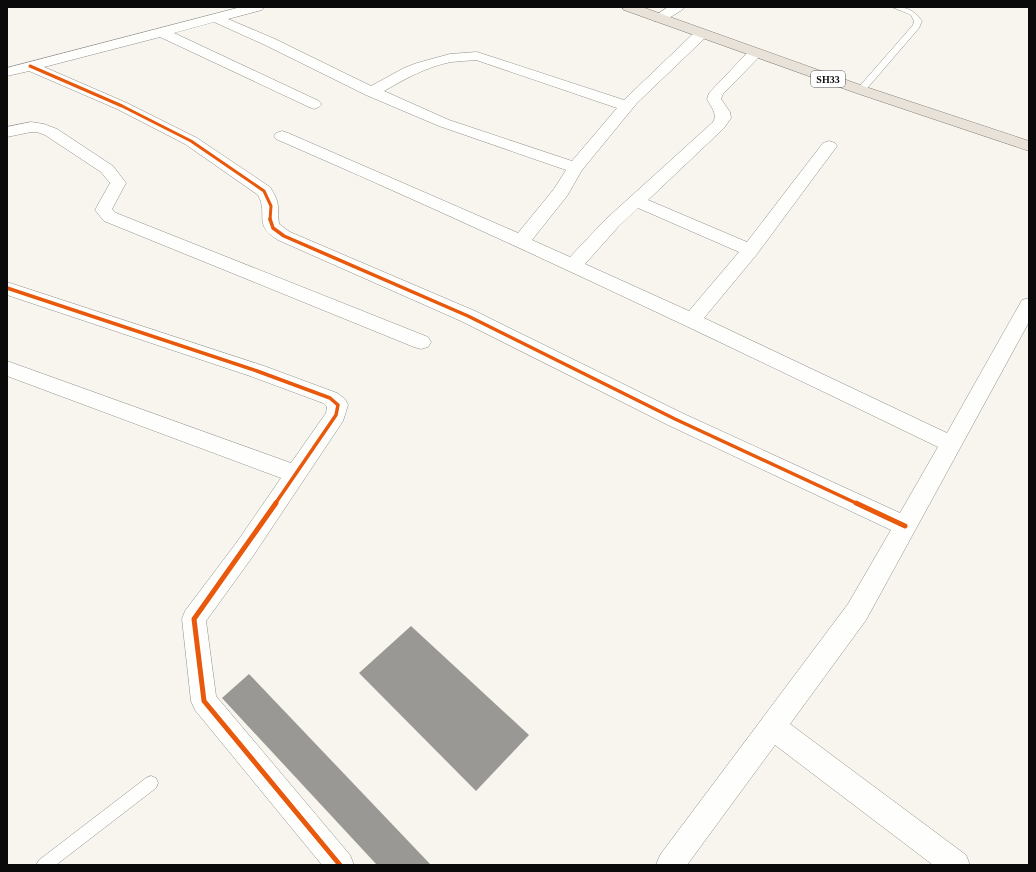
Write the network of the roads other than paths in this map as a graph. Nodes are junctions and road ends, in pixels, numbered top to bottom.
1 (257, 7) edge
2 (629, 7) edge
3 (677, 7) edge
4 (895, 7) edge
5 (215, 18) junction
6 (659, 18) junction
7 (161, 32) junction
8 (701, 34) junction
9 (755, 53) junction
10 (30, 66) junction
11 (7, 72) edge
12 (862, 90) junction
13 (371, 92) junction
14 (314, 104) dead end
15 (627, 106) junction
16 (7, 132) edge
17 (282, 136) dead end
18 (829, 146) dead end
19 (1029, 146) edge
20 (576, 168) junction
21 (636, 201) junction
22 (521, 241) junction
23 (751, 250) junction
24 (573, 265) junction
25 (7, 288) edge
26 (1029, 305) edge
27 (692, 320) junction
28 (421, 342) dead end
29 (7, 368) edge
30 (950, 444) junction
31 (296, 474) junction
32 (905, 526) junction
33 (772, 727) junction
34 (151, 783) dead end
35 (44, 865) edge
36 (340, 865) edge
37 (670, 865) edge
38 (956, 865) edge

1 - 5 street
2 - 6 main road, SH33
3 - 6 street
4 - 12 lane
5 - 7 street
5 - 13 street
6 - 8 main road, SH33
7 - 10 street
7 - 14 street
8 - 9 main road, SH33
8 - 15 street
9 - 12 main road, SH33
9 - 21 street
10 - 11 street
10 - 32 street
12 - 19 main road, SH33
13 - 15 street
13 - 20 street
15 - 20 street
16 - 28 street
17 - 22 street
18 - 23 street
20 - 22 street
21 - 23 street
21 - 24 street
22 - 24 street
23 - 27 street
24 - 27 street
25 - 31 street
26 - 30 street
27 - 30 street
29 - 31 street
30 - 32 street
31 - 36 street
32 - 33 street
33 - 37 street
33 - 38 street
34 - 35 lane

